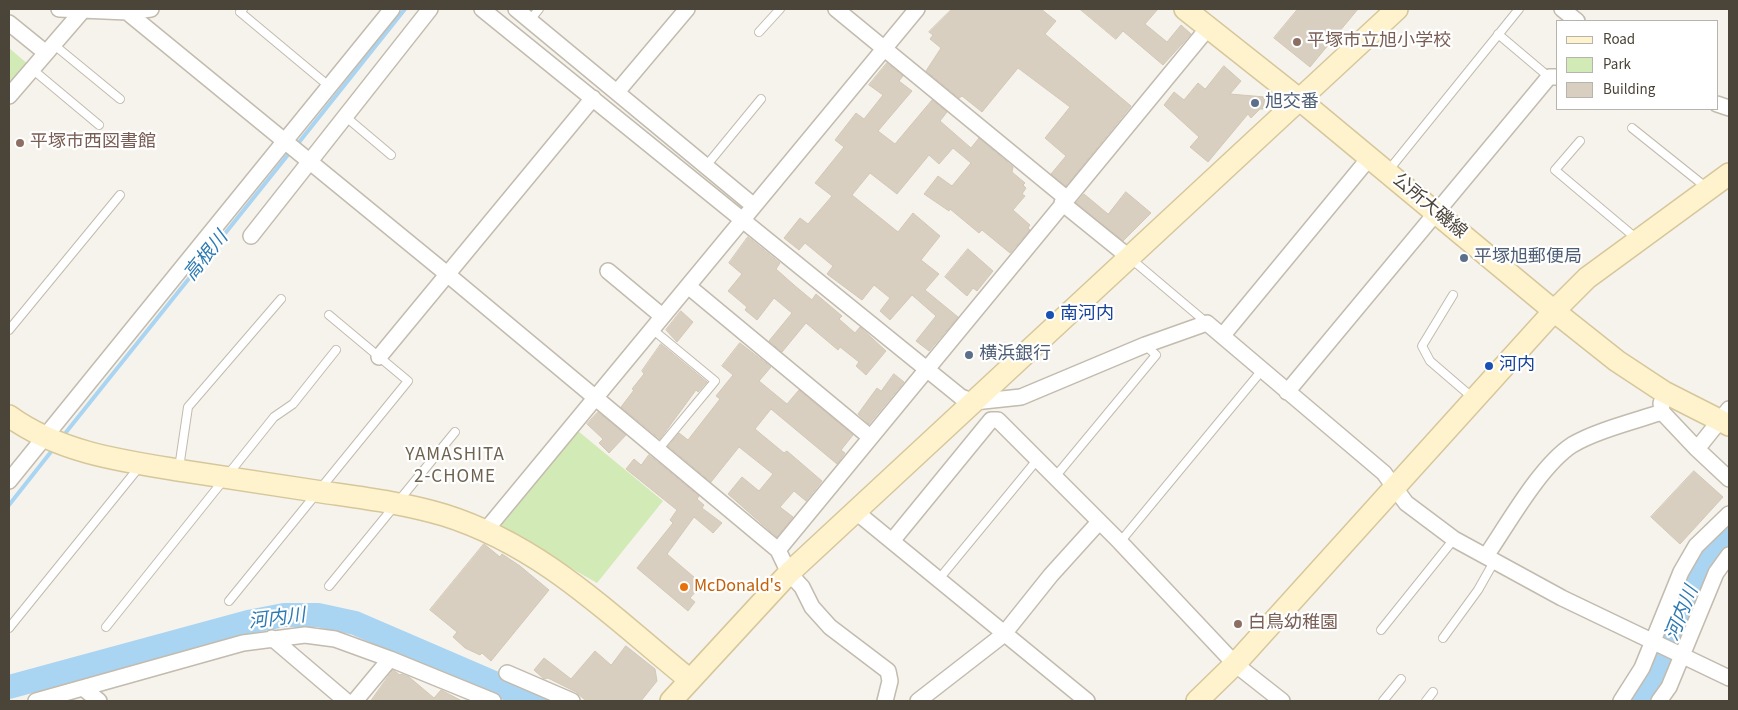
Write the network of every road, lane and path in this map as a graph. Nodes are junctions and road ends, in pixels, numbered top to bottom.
1 (60, 9) edge
2 (151, 9) edge
3 (242, 9) edge
4 (392, 9) edge
5 (430, 9) edge
6 (482, 9) edge
7 (516, 9) edge
8 (687, 9) edge
9 (780, 9) edge
10 (836, 9) edge
11 (917, 9) edge
12 (1185, 9) edge
13 (1397, 9) edge
14 (1518, 9) edge
15 (1562, 9) edge
16 (83, 10) edge
17 (127, 12) junction
18 (534, 14) edge
19 (1576, 20) edge
20 (9, 23) edge
21 (1208, 28) junction
22 (759, 32) dead end
23 (1498, 34) junction
24 (50, 49) junction
25 (884, 49) junction
26 (32, 69) junction
27 (1553, 77) edge
28 (330, 87) junction
29 (617, 92) junction
30 (9, 96) edge
31 (593, 98) junction
32 (120, 99) dead end
33 (760, 99) dead end
34 (1300, 100) junction
35 (346, 117) junction
36 (99, 125) dead end
37 (1632, 128) dead end
38 (284, 142) junction
39 (1580, 142) dead end
40 (392, 155) dead end
41 (1370, 157) junction
42 (310, 163) junction
43 (706, 166) junction
44 (1387, 172) junction
45 (1729, 174) edge
46 (1709, 190) junction
47 (120, 196) dead end
48 (1064, 201) junction
49 (754, 206) junction
50 (1436, 214) junction
51 (743, 220) junction
52 (251, 236) dead end
53 (1638, 241) junction
54 (1130, 258) junction
55 (608, 271) dead end
56 (447, 274) junction
57 (688, 286) junction
58 (1453, 296) dead end
59 (281, 299) dead end
60 (1554, 312) junction
61 (329, 315) dead end
62 (662, 316) junction
63 (1207, 323) junction
64 (652, 329) junction
65 (9, 330) edge
66 (1223, 335) junction
67 (1145, 345) junction
68 (336, 350) dead end
69 (379, 357) junction
70 (927, 369) junction
71 (1263, 369) junction
72 (1286, 392) junction
73 (594, 399) junction
74 (1474, 399) junction
75 (974, 402) junction
76 (1663, 402) junction
77 (1726, 419) edge
78 (12, 422) edge
79 (456, 432) dead end
80 (47, 437) junction
81 (870, 437) junction
82 (1697, 449) junction
83 (657, 451) junction
84 (1038, 460) junction
85 (141, 464) junction
86 (179, 470) junction
87 (227, 477) junction
88 (1055, 477) junction
89 (1729, 479) edge
90 (9, 481) edge
91 (1396, 486) junction
92 (319, 491) junction
93 (396, 503) junction
94 (855, 510) junction
95 (1729, 514) edge
96 (1099, 522) junction
97 (486, 530) junction
98 (1454, 539) junction
99 (892, 541) junction
100 (1120, 542) junction
101 (778, 550) junction
102 (1729, 555) edge
103 (1490, 558) junction
104 (789, 573) junction
105 (939, 579) junction
106 (329, 586) dead end
107 (229, 601) dead end
108 (9, 628) edge
109 (106, 628) dead end
110 (1381, 630) dead end
111 (1003, 634) junction
112 (272, 638) junction
113 (1443, 638) dead end
114 (1654, 640) junction
115 (1682, 654) junction
116 (390, 659) junction
117 (1236, 664) junction
118 (507, 673) dead end
119 (1401, 678) dead end
120 (1729, 678) edge
121 (690, 680) junction
122 (1433, 692) dead end
123 (74, 693) edge
124 (464, 696) edge
125 (36, 701) edge
126 (99, 701) edge
127 (346, 701) edge
128 (354, 701) edge
129 (493, 701) edge
130 (572, 701) edge
131 (671, 701) edge
132 (885, 701) edge
133 (918, 701) edge
134 (1087, 701) edge
135 (1197, 701) edge
136 (1282, 701) edge
137 (1382, 701) edge
138 (1426, 701) edge
139 (1621, 701) edge
140 (1659, 701) edge

1 - 16 street
2 - 17 street
3 - 28 lane
4 - 28 street
5 - 35 street
6 - 31 street
7 - 18 street
8 - 29 street
9 - 22 lane
10 - 25 street
11 - 25 street
12 - 21 street, 公所大磯線
13 - 34 street
14 - 23 lane
15 - 19 street
16 - 17 street
16 - 24 street
17 - 38 street
18 - 29 street
20 - 24 street
21 - 34 street, 公所大磯線
21 - 48 street
23 - 27 lane
23 - 44 lane
24 - 26 street
24 - 32 lane
25 - 48 street
25 - 49 street
26 - 30 street
26 - 36 lane
27 - 50 street
28 - 38 street
29 - 43 street
31 - 51 street
31 - 56 street
33 - 43 lane
34 - 41 street, 公所大磯線
34 - 54 street
35 - 40 lane
35 - 42 street
37 - 46 lane
38 - 42 street
38 - 80 street
39 - 53 lane
41 - 44 street, 公所大磯線
41 - 66 street
42 - 52 street
42 - 56 street
43 - 49 street
44 - 50 street, 公所大磯線
45 - 46 street
46 - 53 street
47 - 65 lane
48 - 54 street
48 - 70 street
49 - 51 street
50 - 60 street, 公所大磯線
50 - 72 street
51 - 57 street
51 - 70 street
53 - 60 street
54 - 63 lane
54 - 75 street
55 - 62 street
56 - 69 street
56 - 73 street
57 - 62 street
57 - 81 street
58 - 74 lane
59 - 86 lane
60 - 74 street
60 - 76 street, 公所大磯線
61 - 69 lane
62 - 64 street
63 - 66 street
63 - 67 street
64 - 73 street
64 - 83 lane
66 - 71 street
67 - 75 street
67 - 88 lane
68 - 87 lane
69 - 92 lane
70 - 75 street
70 - 81 street
71 - 72 street
71 - 100 lane
72 - 91 street
73 - 83 street
73 - 97 street
74 - 91 street
75 - 94 street
76 - 77 street, 公所大磯線
76 - 82 street
76 - 103 street
77 - 82 street
78 - 80 street
79 - 93 lane
80 - 85 street
80 - 90 street
81 - 101 street
82 - 89 street
83 - 101 street
84 - 88 street
84 - 99 street
84 - 105 lane
85 - 86 street
85 - 108 lane
86 - 87 street
87 - 92 street
87 - 109 lane
88 - 96 street
91 - 98 street
91 - 117 street
92 - 93 street
92 - 107 lane
93 - 97 street
93 - 106 lane
94 - 99 street
94 - 104 street
95 - 114 street
96 - 100 street
96 - 111 street
97 - 121 street
98 - 103 street
98 - 110 lane
99 - 105 street
100 - 117 street
101 - 104 street
102 - 115 street
103 - 113 lane
103 - 114 street
104 - 121 street
104 - 132 street
105 - 111 street
111 - 133 street
111 - 134 street
112 - 116 street
112 - 123 street
112 - 127 street
114 - 115 street
114 - 139 street
115 - 120 street
115 - 140 street
116 - 124 street
116 - 128 street
117 - 135 street
117 - 136 street
118 - 130 street
119 - 137 lane
121 - 131 street
122 - 138 lane
123 - 125 street
123 - 126 street
124 - 129 street

